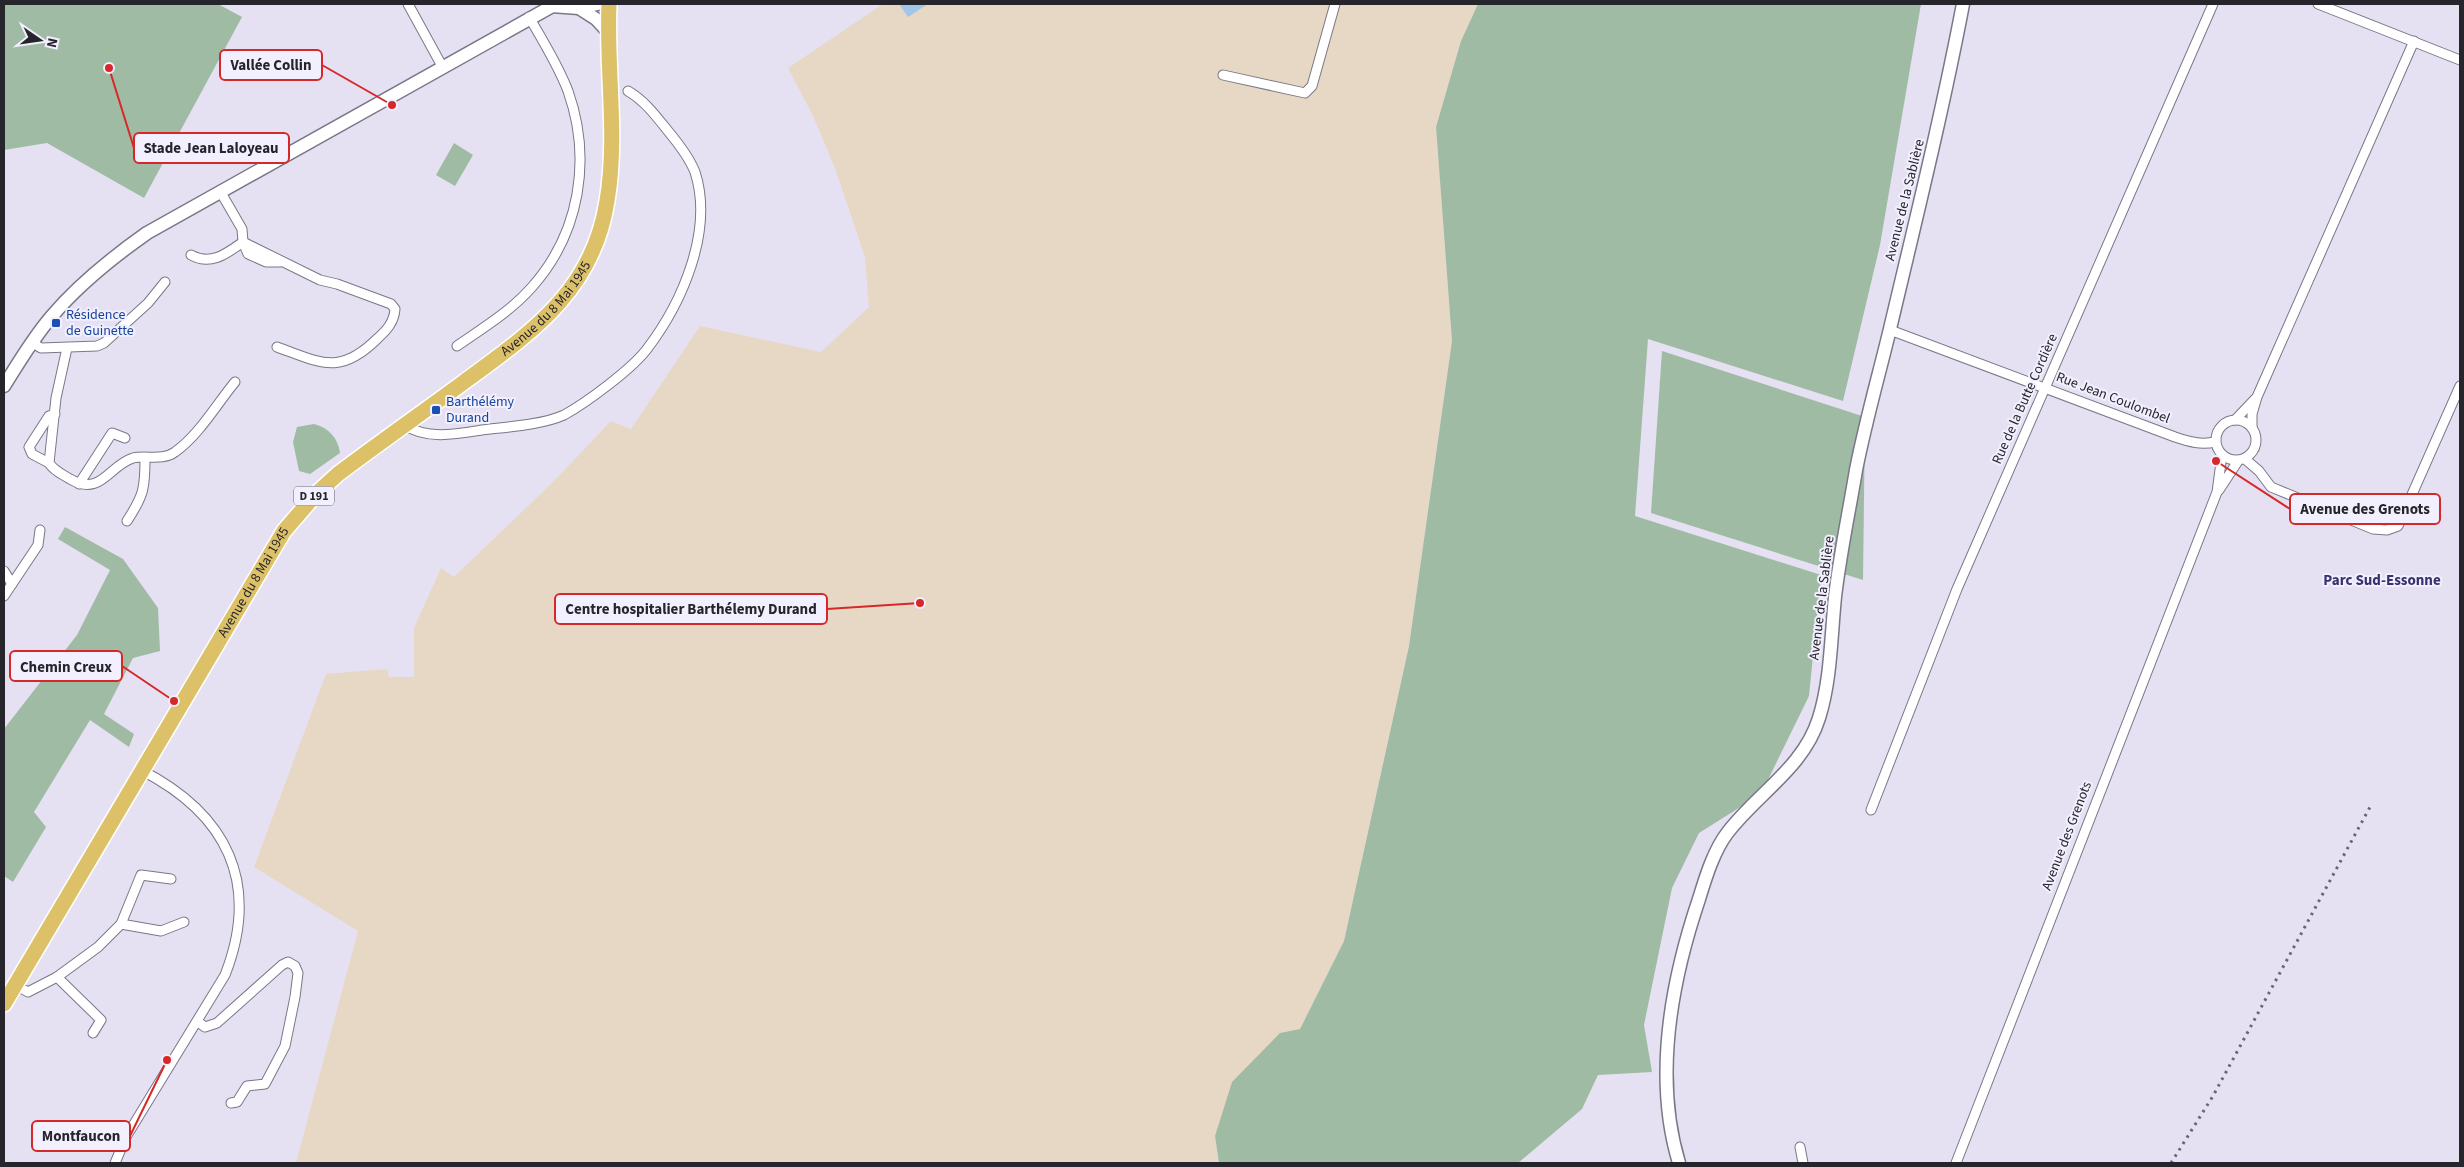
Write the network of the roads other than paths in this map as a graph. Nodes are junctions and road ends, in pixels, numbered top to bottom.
1 (408, 4) edge
2 (598, 4) edge
3 (609, 4) edge
4 (1335, 4) edge
5 (1963, 4) edge
6 (2213, 4) edge
7 (2318, 4) edge
8 (554, 5) edge
9 (579, 8) junction
10 (529, 17) junction
11 (609, 33) junction
12 (2414, 42) junction
13 (2460, 60) edge
14 (442, 66) junction
15 (1223, 75) dead end
16 (628, 91) dead end
17 (220, 191) junction
18 (243, 242) junction
19 (191, 255) dead end
20 (165, 282) dead end
21 (1890, 330) junction
22 (31, 342) junction
23 (457, 346) dead end
24 (277, 347) dead end
25 (67, 348) junction
26 (235, 382) dead end
27 (4, 386) edge
28 (2460, 386) edge
29 (2045, 387) junction
30 (2257, 398) junction
31 (54, 414) junction
32 (2235, 420) junction
33 (405, 425) junction
34 (2252, 428) junction
35 (124, 438) dead end
36 (2216, 442) junction
37 (2256, 447) junction
38 (2222, 455) junction
39 (145, 458) junction
40 (2241, 460) junction
41 (49, 463) junction
42 (2259, 471) junction
43 (79, 484) junction
44 (2218, 492) junction
45 (127, 521) dead end
46 (40, 530) dead end
47 (4, 571) edge
48 (12, 584) junction
49 (4, 596) edge
50 (141, 770) junction
51 (1871, 810) dead end
52 (171, 879) dead end
53 (184, 922) dead end
54 (121, 924) junction
55 (57, 978) junction
56 (15, 985) junction
57 (4, 1004) edge
58 (198, 1022) junction
59 (93, 1033) dead end
60 (231, 1103) dead end
61 (1800, 1147) dead end
62 (115, 1163) edge
63 (1679, 1163) edge
64 (1803, 1163) edge
65 (1956, 1163) edge

1 - 14 street
2 - 9 main road
3 - 11 main road, Avenue du 8 Mai 1945 / D 191
4 - 15 street
5 - 21 main road, Avenue de la Sablière
6 - 29 street, Rue de la Butte Cordière
7 - 12 street
8 - 9 main road
8 - 10 main road
9 - 11 main road
10 - 14 main road
10 - 23 street
11 - 33 main road, Avenue du 8 Mai 1945 / D 191
12 - 13 street
12 - 30 street
14 - 17 main road
16 - 33 street
17 - 18 street
17 - 22 main road
18 - 19 street
18 - 24 street
20 - 25 street
21 - 29 street, Rue Jean Coulombel
21 - 63 main road, Avenue de la Sablière
22 - 25 street
22 - 27 main road
25 - 31 street
26 - 39 street
28 - 42 street
29 - 36 street, Rue Jean Coulombel
29 - 51 street, Rue de la Butte Cordière
30 - 32 street
30 - 34 street
31 - 41 street
31 - 41 street
32 - 34 street
32 - 36 street
33 - 50 main road, Avenue du 8 Mai 1945 / D 191
34 - 37 street
35 - 43 street
36 - 38 street
37 - 40 street
37 - 42 street
38 - 40 street
38 - 44 street, Avenue des Grenots
39 - 43 street
39 - 45 street
40 - 42 street
40 - 44 street, Avenue des Grenots
41 - 43 street
44 - 65 street, Avenue des Grenots
46 - 48 street
47 - 48 street
48 - 49 street
50 - 56 main road, Avenue du 8 Mai 1945 / D 191
50 - 58 street
52 - 54 street
53 - 54 street
54 - 55 street
55 - 56 street
55 - 59 street
56 - 57 main road, Avenue du 8 Mai 1945 / D 191
58 - 60 street
58 - 62 street
61 - 64 street

